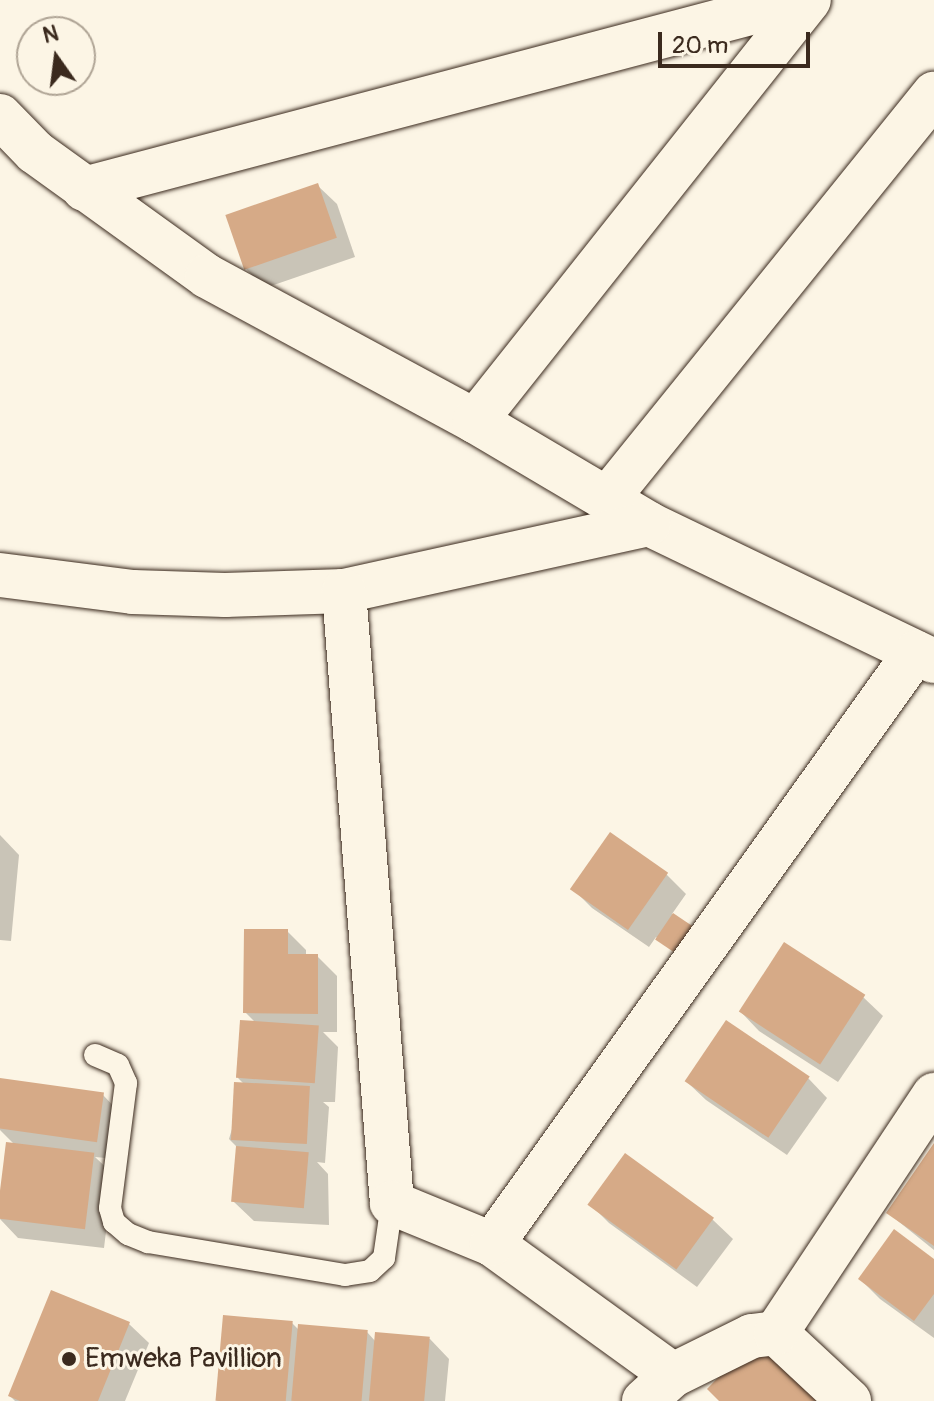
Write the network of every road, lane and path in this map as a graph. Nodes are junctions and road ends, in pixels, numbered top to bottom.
1 (800, 0) edge
2 (809, 0) edge
3 (934, 94) edge
4 (0, 116) edge
5 (84, 189) junction
6 (475, 421) junction
7 (607, 499) junction
8 (649, 524) junction
9 (0, 575) edge
10 (344, 591) junction
11 (925, 657) edge
12 (95, 1055) dead end
13 (934, 1095) edge
14 (392, 1203) junction
15 (492, 1244) junction
16 (776, 1333) junction
17 (659, 1388) edge
18 (849, 1401) edge

1 - 5 street
2 - 6 street
3 - 7 street
4 - 5 street
5 - 6 street
6 - 7 street
7 - 8 street
8 - 10 street
8 - 11 street
9 - 10 street
10 - 14 street
11 - 15 street
12 - 14 lane
13 - 16 street
14 - 15 street
15 - 17 street
16 - 17 street
16 - 18 street

